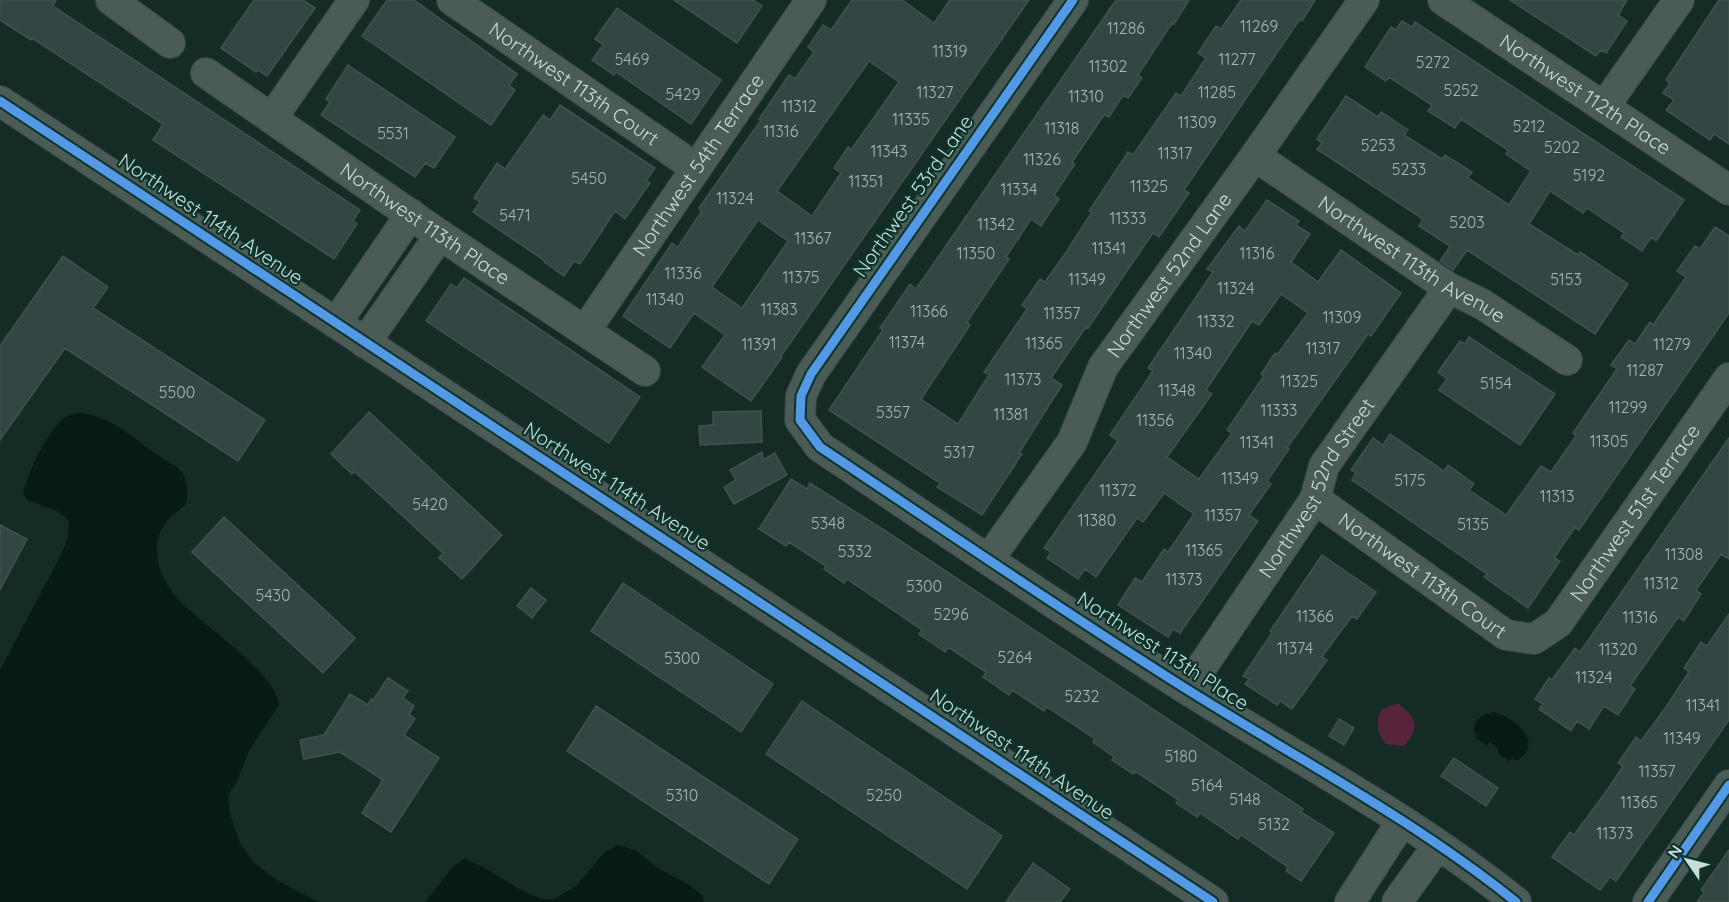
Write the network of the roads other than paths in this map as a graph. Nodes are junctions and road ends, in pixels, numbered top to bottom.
1 (111, 0) edge
2 (354, 0) edge
3 (452, 0) edge
4 (811, 0) edge
5 (1073, 0) edge
6 (1364, 0) edge
7 (1443, 0) edge
8 (1679, 0) edge
9 (170, 43) dead end
10 (206, 73) dead end
11 (0, 101) edge
12 (1604, 107) junction
13 (272, 118) junction
14 (1256, 156) junction
15 (696, 168) junction
16 (1729, 190) edge
17 (411, 214) junction
18 (440, 235) junction
19 (1449, 288) junction
20 (336, 323) junction
21 (585, 331) junction
22 (365, 343) junction
23 (1567, 360) dead end
24 (645, 371) dead end
25 (1729, 378) edge
26 (800, 420) joint
27 (1315, 499) junction
28 (989, 559) junction
29 (1534, 639) joint
30 (1187, 689) junction
31 (1729, 785) edge
32 (1402, 821) junction
33 (1438, 845) junction
34 (1213, 902) edge
35 (1350, 902) edge
36 (1397, 902) edge
37 (1515, 902) edge
38 (1648, 902) edge

1 - 9 street
2 - 13 street
3 - 15 street, Northwest 113th Court
4 - 15 street, Northwest 54th Terrace
5 - 26 street, Northwest 53rd Lane
6 - 14 street, Northwest 52nd Lane
7 - 12 street, Northwest 112th Place
8 - 12 street
10 - 13 street, Northwest 113th Place
11 - 20 street, Northwest 114th Avenue
12 - 16 street, Northwest 112th Place
13 - 17 street, Northwest 113th Place
14 - 19 street, Northwest 113th Avenue
14 - 28 street, Northwest 52nd Lane
15 - 21 street, Northwest 54th Terrace
17 - 18 street, Northwest 113th Place
17 - 20 street
18 - 21 street, Northwest 113th Place
18 - 22 street
19 - 23 street, Northwest 113th Avenue
19 - 27 street, Northwest 52nd Street
20 - 22 street, Northwest 114th Avenue
21 - 24 street, Northwest 113th Place
22 - 34 street, Northwest 114th Avenue
25 - 29 street, Northwest 51st Terrace
26 - 28 street, Northwest 113th Place
27 - 29 street, Northwest 113th Court
27 - 30 street, Northwest 52nd Street
28 - 30 street, Northwest 113th Place
30 - 32 street, Northwest 113th Place
31 - 38 street
32 - 33 street, Northwest 113th Place
32 - 35 street
33 - 36 street
33 - 37 street, Northwest 113th Place

